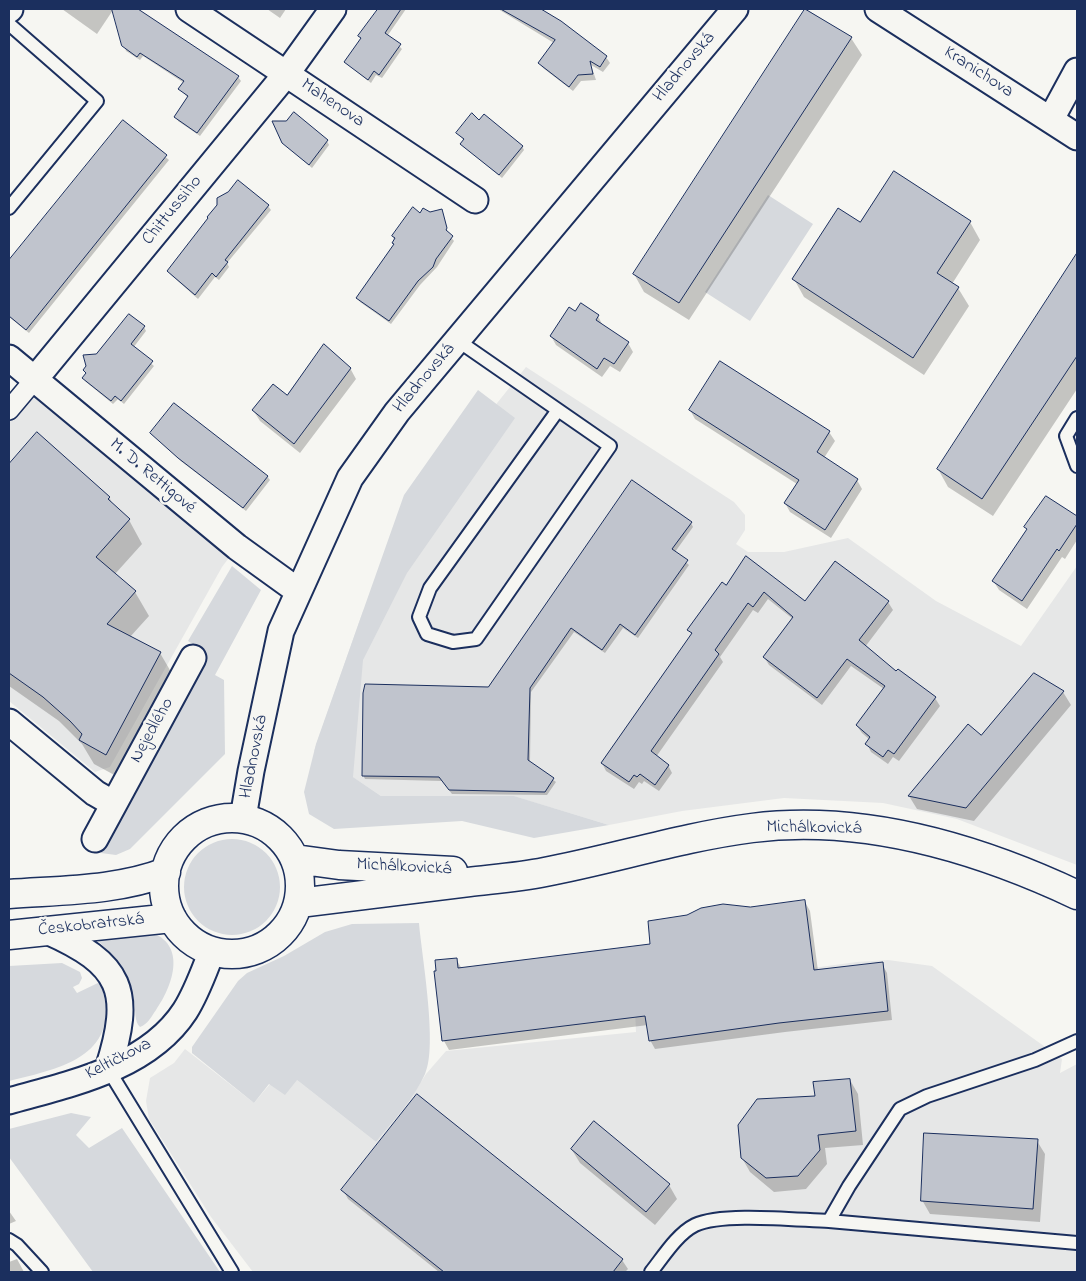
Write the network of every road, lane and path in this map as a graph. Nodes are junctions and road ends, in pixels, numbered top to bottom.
1 (189, 9) edge
2 (333, 9) edge
3 (735, 9) edge
4 (878, 9) edge
5 (9, 24) edge
6 (1077, 71) edge
7 (286, 73) junction
8 (1051, 119) junction
9 (1077, 137) edge
10 (475, 200) dead end
11 (9, 208) edge
12 (457, 340) junction
13 (9, 358) edge
14 (35, 379) junction
15 (9, 410) edge
16 (558, 410) junction
17 (1077, 418) edge
18 (1077, 466) edge
19 (298, 591) junction
20 (193, 658) dead end
21 (9, 722) edge
22 (114, 804) junction
23 (243, 818) junction
24 (95, 839) dead end
25 (295, 859) junction
26 (166, 872) junction
27 (544, 872) junction
28 (9, 894) edge
29 (1077, 895) edge
30 (299, 903) junction
31 (172, 918) junction
32 (47, 931) junction
33 (9, 935) edge
34 (212, 951) junction
35 (1077, 1041) edge
36 (108, 1069) junction
37 (9, 1101) edge
38 (829, 1221) junction
39 (9, 1240) edge
40 (1077, 1242) edge
41 (42, 1272) edge
42 (232, 1272) edge
43 (650, 1272) edge

1 - 7 street, Mahenova
2 - 7 street, Chittussiho
3 - 12 street, Hladnovská
4 - 8 street, Kranichova
5 - 11 lane
6 - 8 street
7 - 10 street, Mahenova
7 - 14 street, Chittussiho
8 - 9 street, Kranichova
12 - 16 lane
12 - 19 street, Hladnovská
13 - 14 street, M. D. Rettigové
14 - 15 street, Chittussiho
14 - 19 street, M. D. Rettigové
16 - 16 lane
17 - 18 lane
19 - 23 street, Hladnovská
20 - 22 street, Nejedlého
21 - 22 street
22 - 24 street, Nejedlého
23 - 25 street
23 - 26 street
25 - 27 street, Michálkovická
25 - 30 street
26 - 28 street
26 - 31 street
27 - 29 street, Michálkovická
27 - 30 street, Michálkovická
30 - 34 street
31 - 32 street, Českobratrská
31 - 34 street
32 - 33 street, Českobratrská
32 - 36 street
34 - 36 street, Keltičkova
35 - 38 lane
36 - 37 street, Keltičkova
36 - 42 lane
38 - 40 lane
38 - 43 lane
39 - 41 lane

